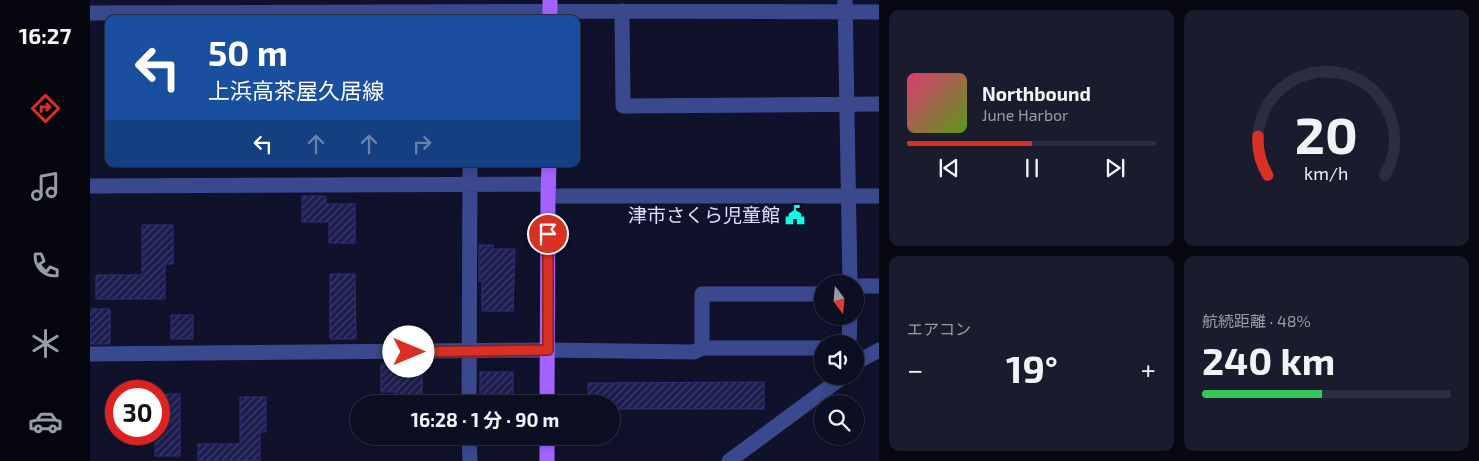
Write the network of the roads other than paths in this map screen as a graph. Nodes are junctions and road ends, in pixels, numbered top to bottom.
1 (845, 6) edge
2 (468, 10) edge
3 (550, 10) edge
4 (622, 11) junction
5 (879, 12) edge
6 (90, 13) edge
7 (847, 104) junction
8 (879, 104) edge
9 (470, 167) edge
10 (549, 167) edge
11 (470, 184) junction
12 (90, 186) edge
13 (548, 190) junction
14 (849, 196) junction
15 (879, 196) edge
16 (850, 275) edge
17 (864, 286) edge
18 (879, 286) edge
19 (814, 294) edge
20 (702, 348) junction
21 (814, 348) edge
22 (548, 350) junction
23 (879, 350) edge
24 (469, 352) junction
25 (90, 354) edge
26 (864, 357) edge
27 (832, 385) edge
28 (469, 395) edge
29 (547, 395) edge
30 (469, 445) edge
31 (547, 445) edge
32 (470, 461) edge
33 (547, 461) edge
34 (729, 461) edge

1 - 4 street
1 - 5 street
1 - 7 street
2 - 3 street
2 - 6 street
3 - 4 street
4 - 7 street
7 - 8 street
7 - 14 street
9 - 11 street
10 - 13 main road
11 - 12 street
11 - 13 street
11 - 24 street
13 - 14 street
13 - 22 main road
14 - 15 street
14 - 16 street
17 - 18 street
19 - 20 street
20 - 21 street
20 - 22 street
22 - 24 street
22 - 29 main road
23 - 26 street
24 - 25 street
24 - 28 street
27 - 34 street
30 - 32 street
31 - 33 main road

